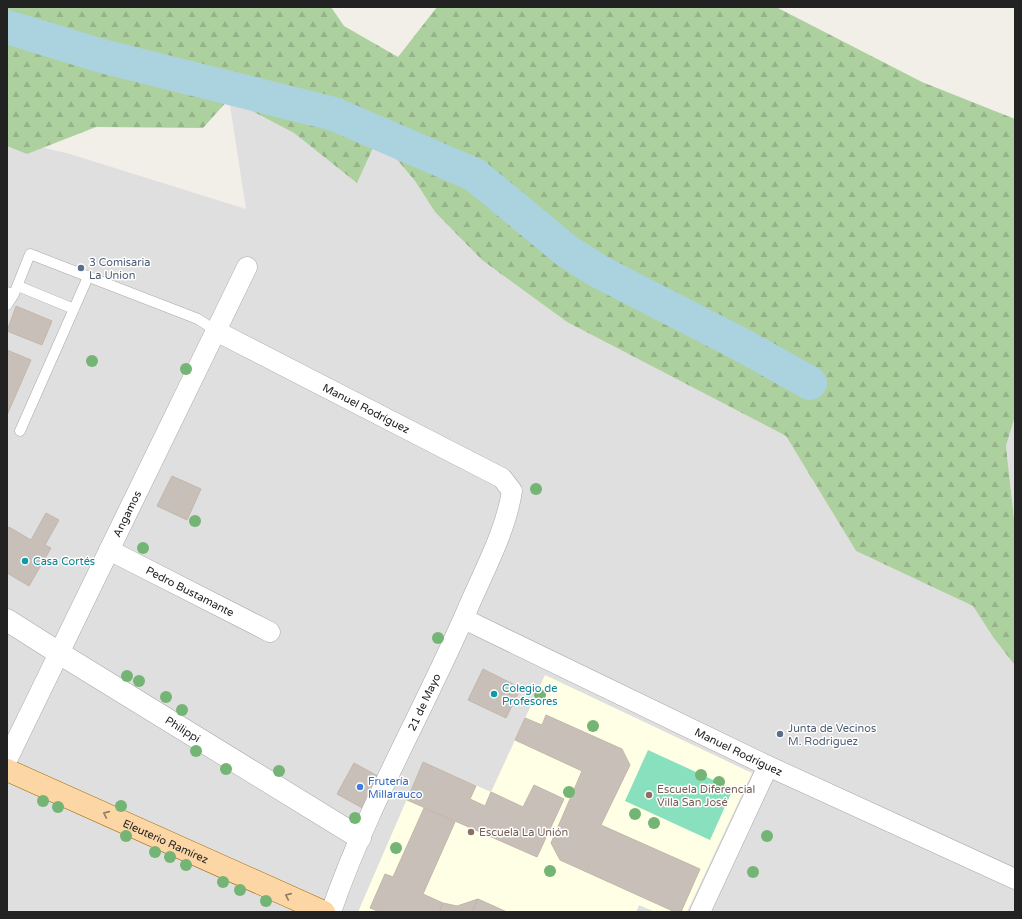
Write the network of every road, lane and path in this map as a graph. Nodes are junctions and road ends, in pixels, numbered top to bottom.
1 (248, 267) dead end
2 (88, 277) junction
3 (13, 291) edge
4 (7, 305) edge
5 (74, 309) junction
6 (216, 331) junction
7 (20, 431) dead end
8 (512, 491) joint
9 (109, 550) junction
10 (464, 619) junction
11 (7, 620) edge
12 (270, 632) dead end
13 (59, 654) junction
14 (7, 760) edge
15 (768, 766) junction
16 (7, 770) edge
17 (360, 838) junction
18 (1015, 879) edge
19 (324, 912) edge
20 (331, 912) edge
21 (700, 912) edge

1 - 6 street, Angamos
2 - 3 lane
2 - 5 lane
2 - 6 lane
3 - 4 lane
3 - 5 lane
5 - 7 lane
6 - 8 street, Manuel Rodríguez
6 - 9 street, Angamos
8 - 10 street, 21 de Mayo
9 - 12 street, Pedro Bustamante
9 - 13 street, Angamos
10 - 15 street, Manuel Rodríguez
10 - 17 street, 21 de Mayo
11 - 13 street, Philippi
13 - 14 street, Angamos
13 - 17 street, Philippi
15 - 18 street, Manuel Rodríguez
15 - 21 street
19 -> 16 main road, Eleuterio Ramírez
17 - 20 street, 21 de Mayo

